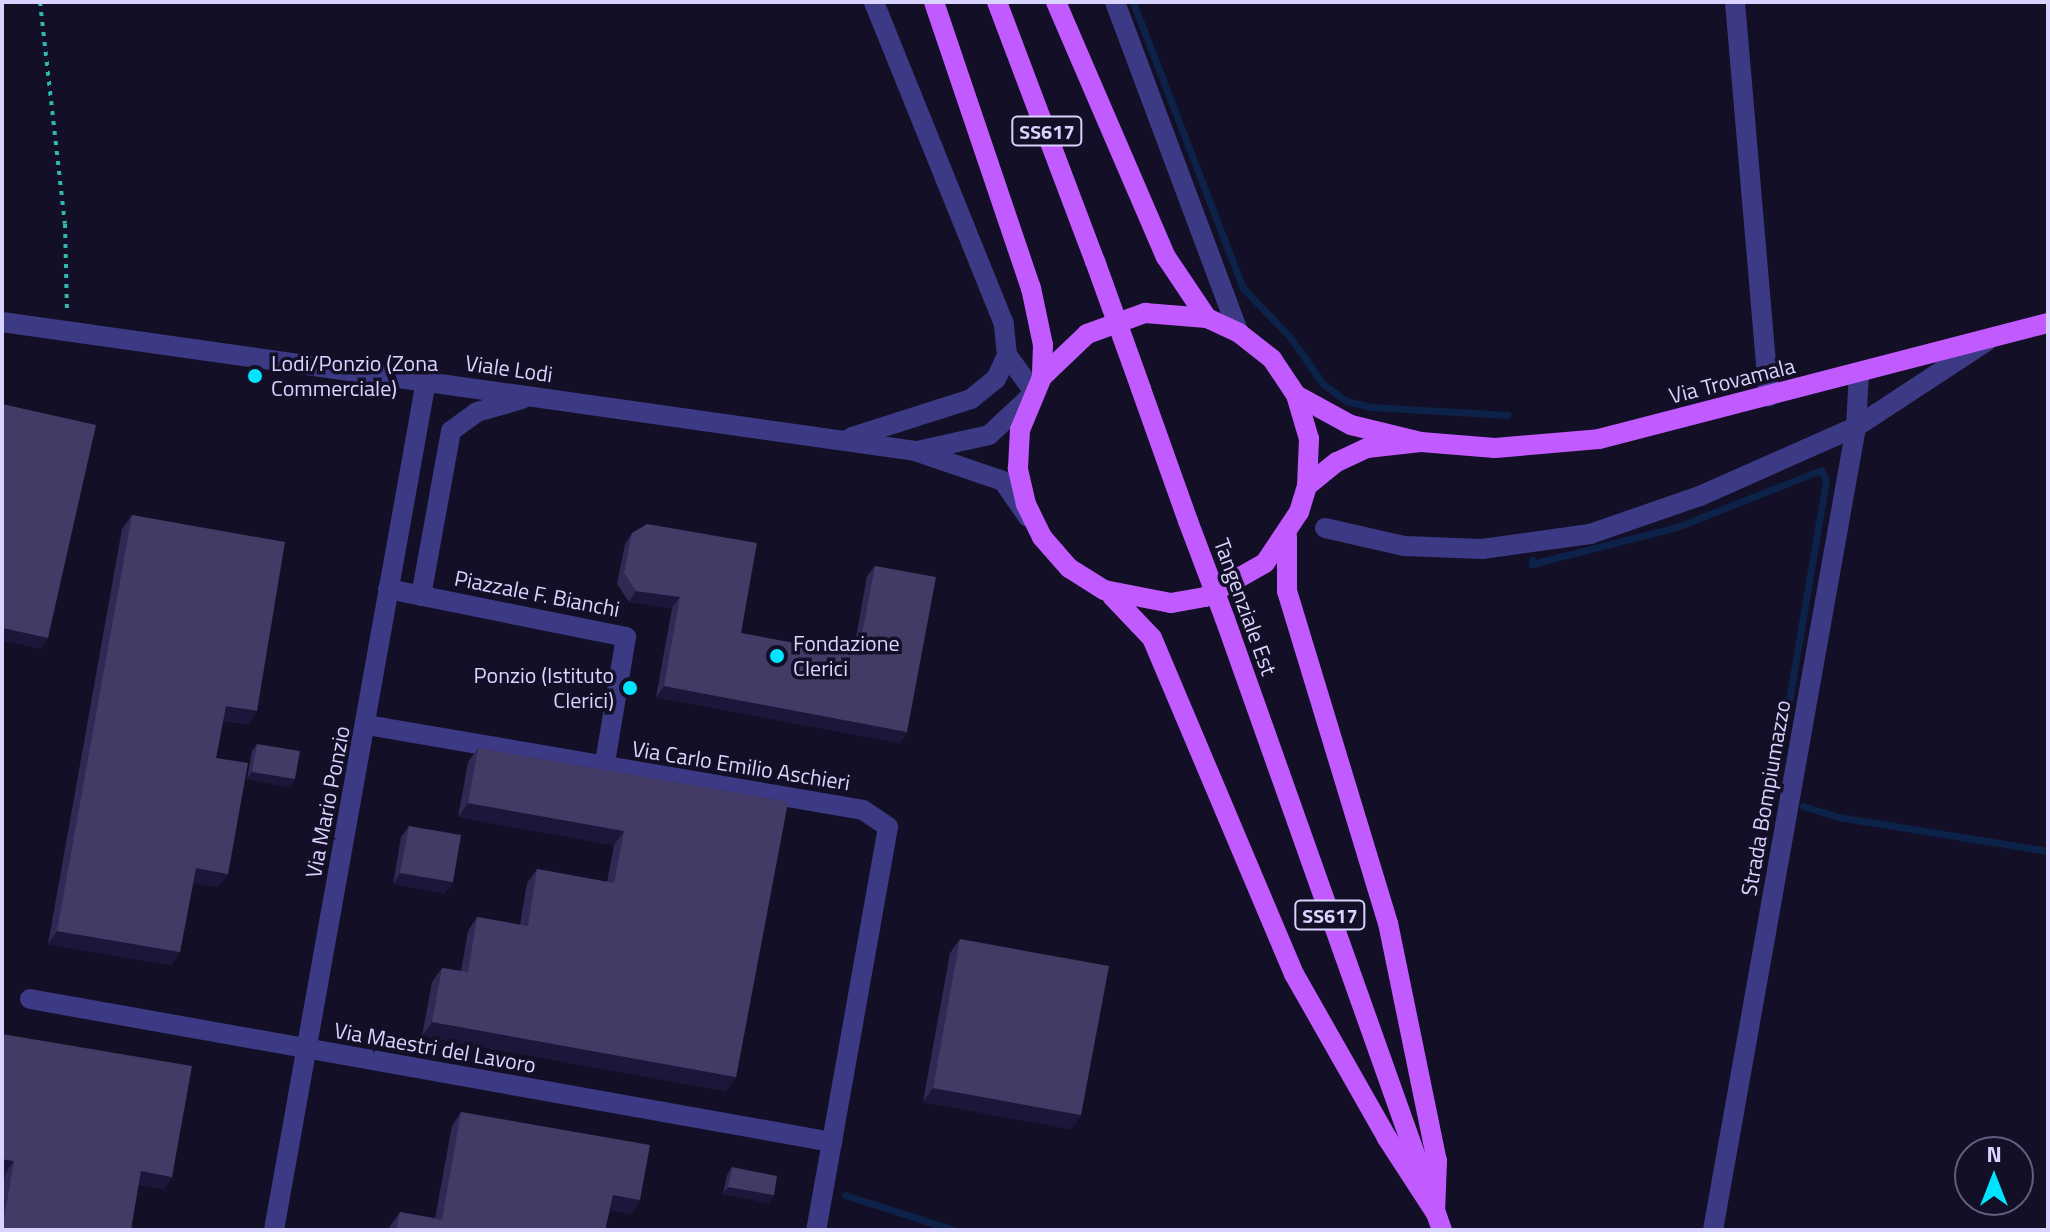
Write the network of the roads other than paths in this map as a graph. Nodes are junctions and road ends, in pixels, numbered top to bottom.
1 (874, 2) edge
2 (934, 2) edge
3 (997, 2) edge
4 (1056, 2) edge
5 (1115, 2) edge
6 (1735, 2) edge
7 (1207, 318) junction
8 (2, 322) edge
9 (2048, 323) edge
10 (1239, 333) junction
11 (1995, 336) junction
12 (1007, 355) junction
13 (1859, 374) junction
14 (426, 381) junction
15 (1036, 388) junction
16 (1296, 395) junction
17 (530, 396) junction
18 (1769, 397) junction
19 (1856, 427) junction
20 (840, 440) junction
21 (1421, 442) junction
22 (915, 451) junction
23 (1307, 486) junction
24 (1325, 528) dead end
25 (1287, 536) junction
26 (1042, 537) junction
27 (388, 589) junction
28 (1104, 590) junction
29 (421, 596) junction
30 (367, 725) junction
31 (604, 769) junction
32 (30, 999) dead end
33 (306, 1050) junction
34 (832, 1142) junction
35 (1438, 1221) edge
36 (274, 1230) edge
37 (816, 1230) edge
38 (1713, 1230) edge

1 - 12 street
2 - 15 main road
3 - 35 main road, Tangenziale Est / SS617, bridge
4 - 7 main road
5 - 10 street
6 - 18 street
7 - 10 main road
7 - 15 main road
8 - 14 street, Viale Lodi
9 - 11 main road, Via Trovamala
10 - 16 main road
11 - 13 main road, Via Trovamala
11 - 19 street
12 - 15 street
12 - 20 street
13 - 18 main road, Via Trovamala
13 - 19 street, Strada Bompiumazzo
14 - 17 street, Viale Lodi
14 - 27 street, Via Mario Ponzio
15 - 22 street, Viale Lodi
15 - 26 main road
16 - 21 main road, Via Trovamala
16 - 23 main road
17 - 20 street, Viale Lodi
17 - 29 street
18 - 21 main road, Via Trovamala
19 - 24 street
19 - 38 street, Strada Bompiumazzo
20 - 22 street, Viale Lodi
21 - 23 main road, Via Trovamala
22 - 26 street, Viale Lodi
23 - 25 main road
25 - 28 main road
25 - 35 main road
26 - 28 main road
27 - 29 street, Piazzale F. Bianchi
27 - 30 street, Via Mario Ponzio
28 - 35 main road
29 - 31 street, Piazzale F. Bianchi
30 - 31 street, Via Carlo Emilio Aschieri
30 - 33 street, Via Mario Ponzio
31 - 34 street, Via Carlo Emilio Aschieri
32 - 33 street, Via Maestri del Lavoro
33 - 34 street, Via Maestri del Lavoro
33 - 36 street, Via Mario Ponzio
34 - 37 street, Via Carlo Emilio Aschieri

